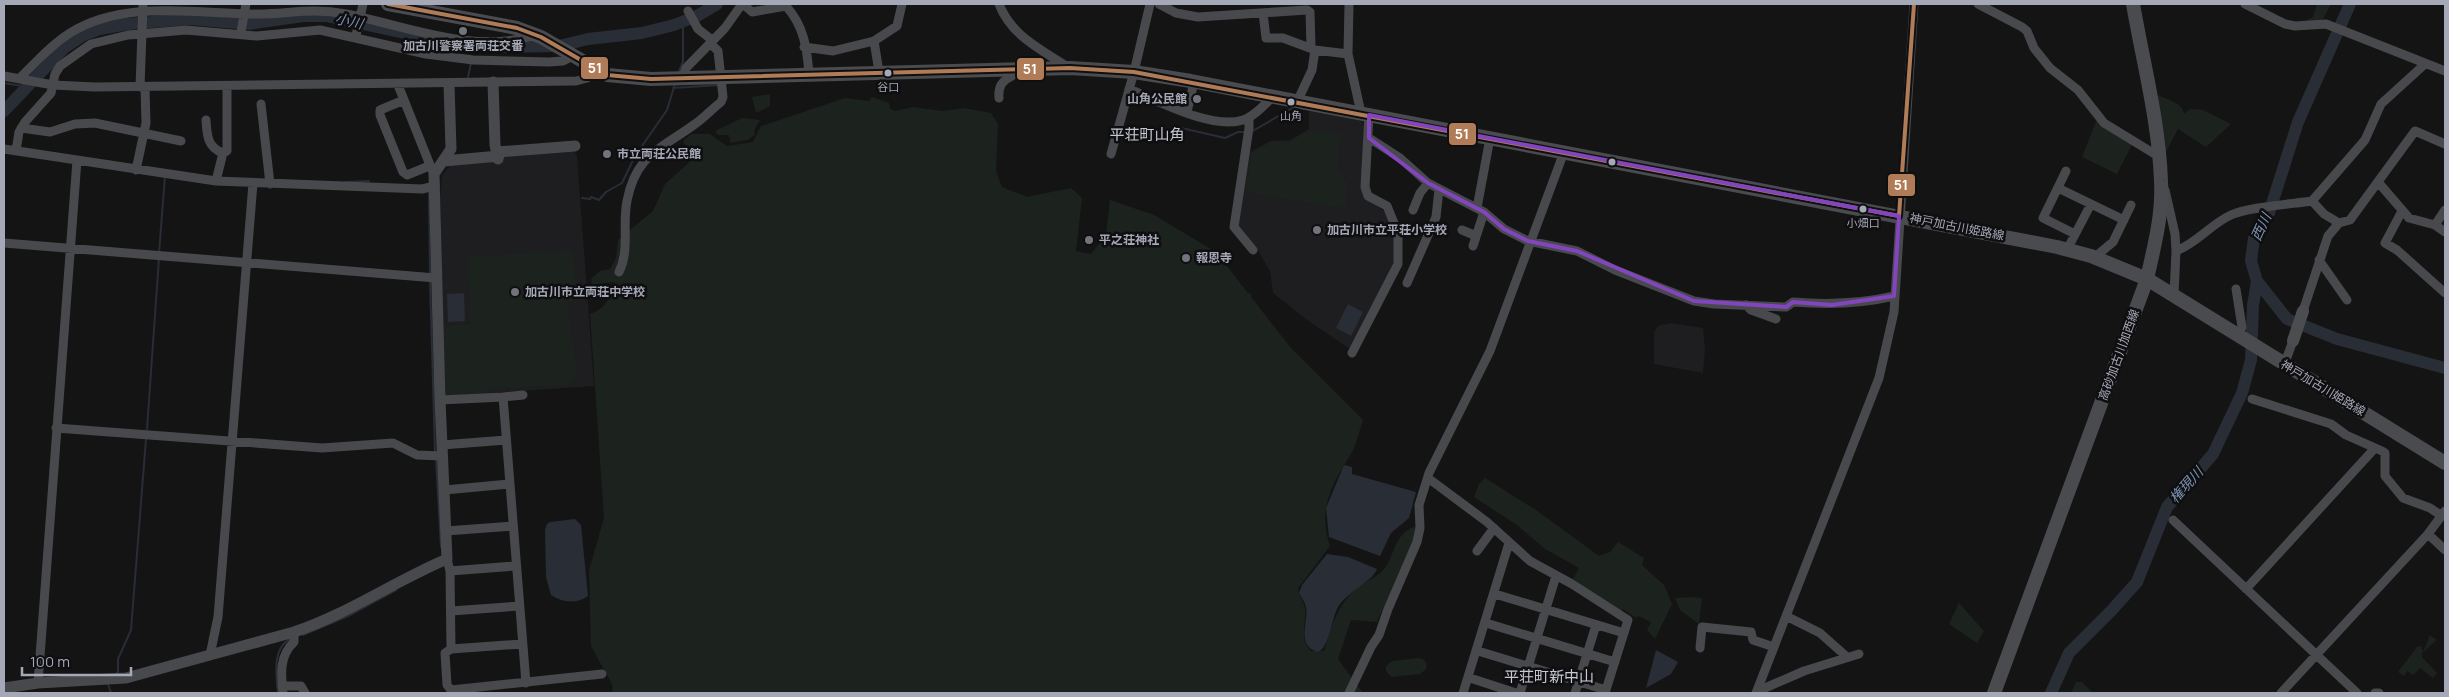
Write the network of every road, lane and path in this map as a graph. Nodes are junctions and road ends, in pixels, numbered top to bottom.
1 (246, 4) edge
2 (363, 4) edge
3 (388, 4) edge
4 (743, 4) edge
5 (902, 4) edge
6 (999, 4) edge
7 (1150, 4) edge
8 (1159, 4) edge
9 (1348, 4) edge
10 (1914, 4) edge
11 (1978, 4) edge
12 (2133, 4) edge
13 (2245, 4) edge
14 (426, 7) edge
15 (1296, 7) edge
16 (142, 8) edge
17 (688, 11) dead end
18 (1263, 14) junction
19 (244, 15) junction
20 (360, 18) junction
21 (241, 32) dead end
22 (142, 33) junction
23 (356, 36) dead end
24 (538, 36) junction
25 (874, 41) junction
26 (711, 42) junction
27 (804, 48) junction
28 (1313, 48) junction
29 (1348, 54) junction
30 (573, 56) junction
31 (2425, 64) junction
32 (1070, 68) junction
33 (1012, 69) junction
34 (596, 70) junction
35 (2445, 71) edge
36 (879, 72) junction
37 (1134, 72) junction
38 (809, 74) junction
39 (4, 76) edge
40 (721, 76) junction
41 (683, 78) junction
42 (20, 79) junction
43 (493, 82) junction
44 (1194, 82) junction
45 (49, 84) junction
46 (449, 84) junction
47 (398, 85) junction
48 (227, 86) junction
49 (143, 87) junction
50 (1129, 89) junction
51 (1273, 97) junction
52 (999, 98) dead end
53 (404, 100) junction
54 (1297, 102) junction
55 (261, 104) dead end
56 (1187, 112) junction
57 (1365, 114) junction
58 (1249, 118) junction
59 (206, 120) dead end
60 (21, 128) junction
61 (144, 133) junction
62 (1369, 138) junction
63 (1490, 138) junction
64 (181, 141) dead end
65 (2445, 144) edge
66 (575, 146) dead end
67 (17, 148) junction
68 (4, 149) edge
69 (1564, 152) junction
70 (223, 153) junction
71 (1111, 154) dead end
72 (2159, 154) junction
73 (498, 156) junction
74 (77, 160) junction
75 (444, 161) junction
76 (136, 167) junction
77 (431, 170) junction
78 (2066, 172) dead end
79 (216, 178) junction
80 (2162, 182) junction
81 (2378, 182) junction
82 (253, 183) junction
83 (1428, 183) junction
84 (270, 184) junction
85 (435, 186) junction
86 (1439, 188) junction
87 (2058, 188) junction
88 (2312, 201) junction
89 (2090, 204) junction
90 (2131, 205) dead end
91 (1413, 210) dead end
92 (1480, 210) junction
93 (2445, 210) edge
94 (2402, 211) junction
95 (1899, 216) junction
96 (2124, 220) junction
97 (2340, 223) junction
98 (2435, 225) junction
99 (1462, 230) dead end
100 (2445, 232) edge
101 (1477, 233) junction
102 (2075, 234) junction
103 (1532, 240) junction
104 (4, 243) edge
105 (2070, 244) dead end
106 (1473, 246) dead end
107 (69, 248) junction
108 (1253, 250) dead end
109 (2176, 251) junction
110 (2095, 257) junction
111 (2319, 260) junction
112 (245, 261) junction
113 (619, 272) dead end
114 (436, 278) junction
115 (2147, 279) junction
116 (1407, 283) dead end
117 (2236, 289) dead end
118 (2445, 293) edge
119 (2174, 295) junction
120 (1894, 296) junction
121 (2347, 300) dead end
122 (1746, 305) junction
123 (2302, 312) joint
124 (1776, 319) dead end
125 (2240, 337) junction
126 (2294, 339) joint
127 (1352, 353) dead end
128 (2284, 365) junction
129 (523, 394) dead end
130 (503, 396) junction
131 (2252, 399) dead end
132 (440, 400) junction
133 (56, 428) junction
134 (506, 440) junction
135 (232, 442) junction
136 (2375, 448) junction
137 (442, 450) junction
138 (2445, 463) edge
139 (1428, 478) junction
140 (509, 484) junction
141 (445, 490) junction
142 (2443, 514) edge
143 (2172, 520) dead end
144 (512, 526) junction
145 (1494, 528) junction
146 (446, 531) junction
147 (2428, 534) junction
148 (1510, 543) junction
149 (2445, 550) edge
150 (1477, 551) dead end
151 (447, 559) junction
152 (515, 566) junction
153 (450, 571) junction
154 (1556, 576) junction
155 (2246, 589) junction
156 (1495, 594) junction
157 (519, 606) junction
158 (1546, 610) junction
159 (451, 611) junction
160 (1786, 616) junction
161 (1486, 623) junction
162 (1596, 625) junction
163 (294, 632) junction
164 (1624, 633) junction
165 (1537, 638) junction
166 (522, 644) junction
167 (1774, 647) junction
168 (451, 648) junction
169 (1700, 648) dead end
170 (1478, 651) junction
171 (1587, 654) junction
172 (1859, 654) dead end
173 (2316, 655) junction
174 (210, 656) junction
175 (1847, 657) junction
176 (1615, 662) junction
177 (1529, 667) junction
178 (602, 674) dead end
179 (1470, 678) junction
180 (1579, 682) junction
181 (38, 683) junction
182 (526, 683) junction
183 (282, 689) edge
184 (11, 691) edge
185 (1757, 691) edge
186 (1606, 692) edge
187 (305, 693) edge
188 (1349, 693) edge
189 (1463, 693) edge
190 (1516, 693) edge
191 (1520, 693) edge
192 (1575, 693) edge
193 (1749, 693) edge
194 (1994, 693) edge
195 (2281, 693) edge
196 (2357, 693) edge
197 (2375, 693) edge
198 (2379, 693) edge

1 - 19 street
2 - 20 street
3 - 14 main road, 神戸加古川姫路線
4 - 26 street
4 - 27 street
5 - 25 street
6 - 32 street
7 - 37 street
8 - 18 street
9 - 29 street
10 - 95 street
11 - 72 street
12 - 72 main road, 高砂加古川加西線
13 - 31 street
14 - 24 main road, 神戸加古川姫路線
15 - 18 street
15 - 28 street
16 - 19 street
16 - 22 street
16 - 42 street
17 - 26 street
18 - 28 street
19 - 20 street
19 - 21 street
20 - 23 street
20 - 24 street
22 - 30 street
22 - 45 street
22 - 49 street
24 - 30 main road, 神戸加古川姫路線
25 - 27 street
25 - 36 street
26 - 40 street
26 - 41 street
27 - 38 street
28 - 29 street
28 - 54 street
29 - 57 street
30 - 34 main road, 神戸加古川姫路線
31 - 35 street
31 - 88 street
32 - 33 main road, 神戸加古川姫路線
32 - 37 main road, 神戸加古川姫路線
33 - 36 main road, 神戸加古川姫路線
33 - 52 street
34 - 41 main road, 神戸加古川姫路線
34 - 43 street
36 - 38 main road, 神戸加古川姫路線
37 - 44 main road, 神戸加古川姫路線
37 - 50 street
38 - 40 main road, 神戸加古川姫路線
39 - 42 street
40 - 41 main road, 神戸加古川姫路線
40 - 113 street
42 - 45 street
43 - 46 street
43 - 73 street
44 - 51 main road, 神戸加古川姫路線
44 - 56 street
45 - 49 street
45 - 60 street
46 - 47 street
46 - 75 street
47 - 48 street
47 - 53 street
48 - 49 street
48 - 70 street
49 - 61 street
50 - 56 street
50 - 71 street
51 - 54 main road, 神戸加古川姫路線
51 - 58 street
53 - 77 street
53 - 77 street
54 - 57 main road, 神戸加古川姫路線
55 - 84 street
56 - 58 street
57 - 62 street
57 - 63 main road, 神戸加古川姫路線
58 - 108 street
59 - 70 street
60 - 61 street
60 - 67 street
61 - 64 street
61 - 76 street
62 - 83 street
62 - 127 street
63 - 69 main road, 神戸加古川姫路線
63 - 92 street
65 - 81 street
66 - 73 street
67 - 68 street
67 - 74 street
69 - 95 main road, 神戸加古川姫路線
69 - 103 street
70 - 79 street
72 - 80 main road, 高砂加古川加西線
73 - 75 street
74 - 76 street
74 - 107 street
75 - 77 street
76 - 79 street
77 - 85 street
78 - 87 street
79 - 82 street
80 - 109 street
80 - 115 main road, 高砂加古川加西線
81 - 94 street
81 - 97 street
82 - 84 street
82 - 112 street
83 - 86 street
83 - 91 street
84 - 85 street
85 - 114 street
86 - 92 street
86 - 116 street
87 - 89 street
87 - 102 street
88 - 97 street
88 - 109 street
89 - 96 street
89 - 102 street
90 - 96 street
92 - 101 street
92 - 103 street
93 - 98 street
94 - 98 street
94 - 118 street
95 - 110 main road, 神戸加古川姫路線
95 - 120 street
96 - 110 street
97 - 111 street
98 - 100 street
99 - 101 street
101 - 106 street
102 - 105 street
103 - 122 street
103 - 139 street
104 - 107 street
107 - 112 street
107 - 133 street
109 - 119 street
110 - 115 main road, 神戸加古川姫路線
111 - 121 street
111 - 123 street
112 - 114 street
112 - 135 street
114 - 132 street
115 - 119 main road, 神戸加古川姫路線
115 - 194 main road, 高砂加古川加西線
117 - 125 street
119 - 125 main road, 神戸加古川姫路線
120 - 122 street
120 - 160 street
122 - 124 street
123 - 126 main road
125 - 128 main road, 神戸加古川姫路線
126 - 128 street
128 - 138 main road, 神戸加古川姫路線
129 - 130 street
130 - 132 street
130 - 134 street
131 - 136 street
132 - 137 street
133 - 135 street
133 - 181 street
134 - 137 street
134 - 140 street
135 - 137 street
135 - 174 street
136 - 142 street
136 - 155 street
137 - 141 street
139 - 145 street
139 - 188 street
140 - 141 street
140 - 144 street
141 - 146 street
142 - 147 street
143 - 155 street
144 - 146 street
144 - 152 street
145 - 148 street
145 - 150 street
146 - 151 street
147 - 149 street
147 - 173 street
148 - 154 street
148 - 156 street
151 - 153 street
151 - 163 street
152 - 153 street
152 - 157 street
153 - 159 street
154 - 158 street
154 - 164 street
155 - 173 street
156 - 158 street
156 - 161 street
157 - 159 street
157 - 166 street
158 - 162 street
158 - 165 street
159 - 168 street
160 - 167 street
160 - 175 street
161 - 165 street
161 - 170 street
162 - 164 street
162 - 171 street
163 - 174 street
163 - 183 street
164 - 176 street
165 - 171 street
165 - 177 street
166 - 168 street
166 - 182 street
167 - 169 street
167 - 185 street
168 - 182 street
170 - 177 street
170 - 179 street
171 - 176 street
171 - 180 street
172 - 175 street
173 - 195 street
173 - 196 street
174 - 181 street
175 - 185 street
176 - 186 street
177 - 180 street
177 - 191 street
178 - 182 street
179 - 189 street
179 - 190 street
180 - 186 street
180 - 192 street
181 - 184 street
183 - 187 street
185 - 193 street
197 - 198 street

